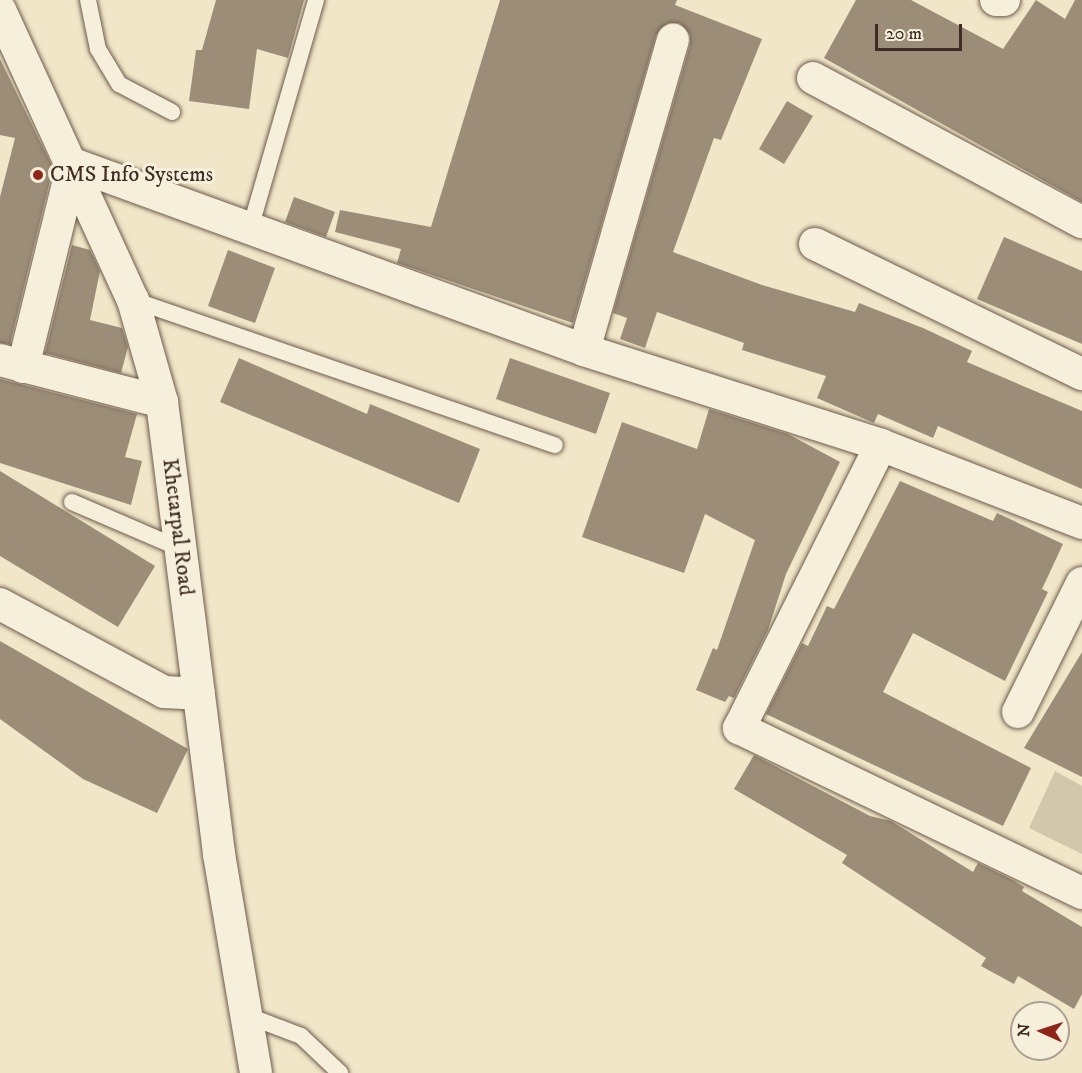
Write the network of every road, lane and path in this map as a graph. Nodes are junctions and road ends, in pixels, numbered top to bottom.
1 (88, 0) edge
2 (316, 0) edge
3 (996, 0) edge
4 (1004, 0) edge
5 (0, 10) edge
6 (673, 40) dead end
7 (813, 78) dead end
8 (172, 112) dead end
9 (73, 164) junction
10 (1082, 222) edge
11 (250, 229) junction
12 (815, 244) dead end
13 (133, 300) junction
14 (584, 350) junction
15 (12, 364) edge
16 (1082, 374) edge
17 (162, 402) junction
18 (555, 445) dead end
19 (881, 445) junction
20 (72, 502) dead end
21 (1082, 523) edge
22 (181, 549) junction
23 (1082, 583) edge
24 (0, 604) edge
25 (199, 694) junction
26 (1018, 712) dead end
27 (1082, 892) edge
28 (246, 1015) junction
29 (256, 1073) edge
30 (340, 1073) edge

1 - 8 lane
2 - 11 lane
3 - 4 street
5 - 9 street, Khetarpal Road
6 - 14 street
7 - 10 street
9 - 11 street
9 - 13 street, Khetarpal Road
9 - 15 street
11 - 14 street
12 - 16 street
13 - 17 street, Khetarpal Road
13 - 18 lane
14 - 19 street
15 - 17 street
17 - 22 street, Khetarpal Road
19 - 21 street
19 - 27 street
20 - 22 lane
22 - 25 street, Khetarpal Road
23 - 26 street
24 - 25 street
25 - 28 street, Khetarpal Road
28 - 29 street, Khetarpal Road
28 - 30 lane

